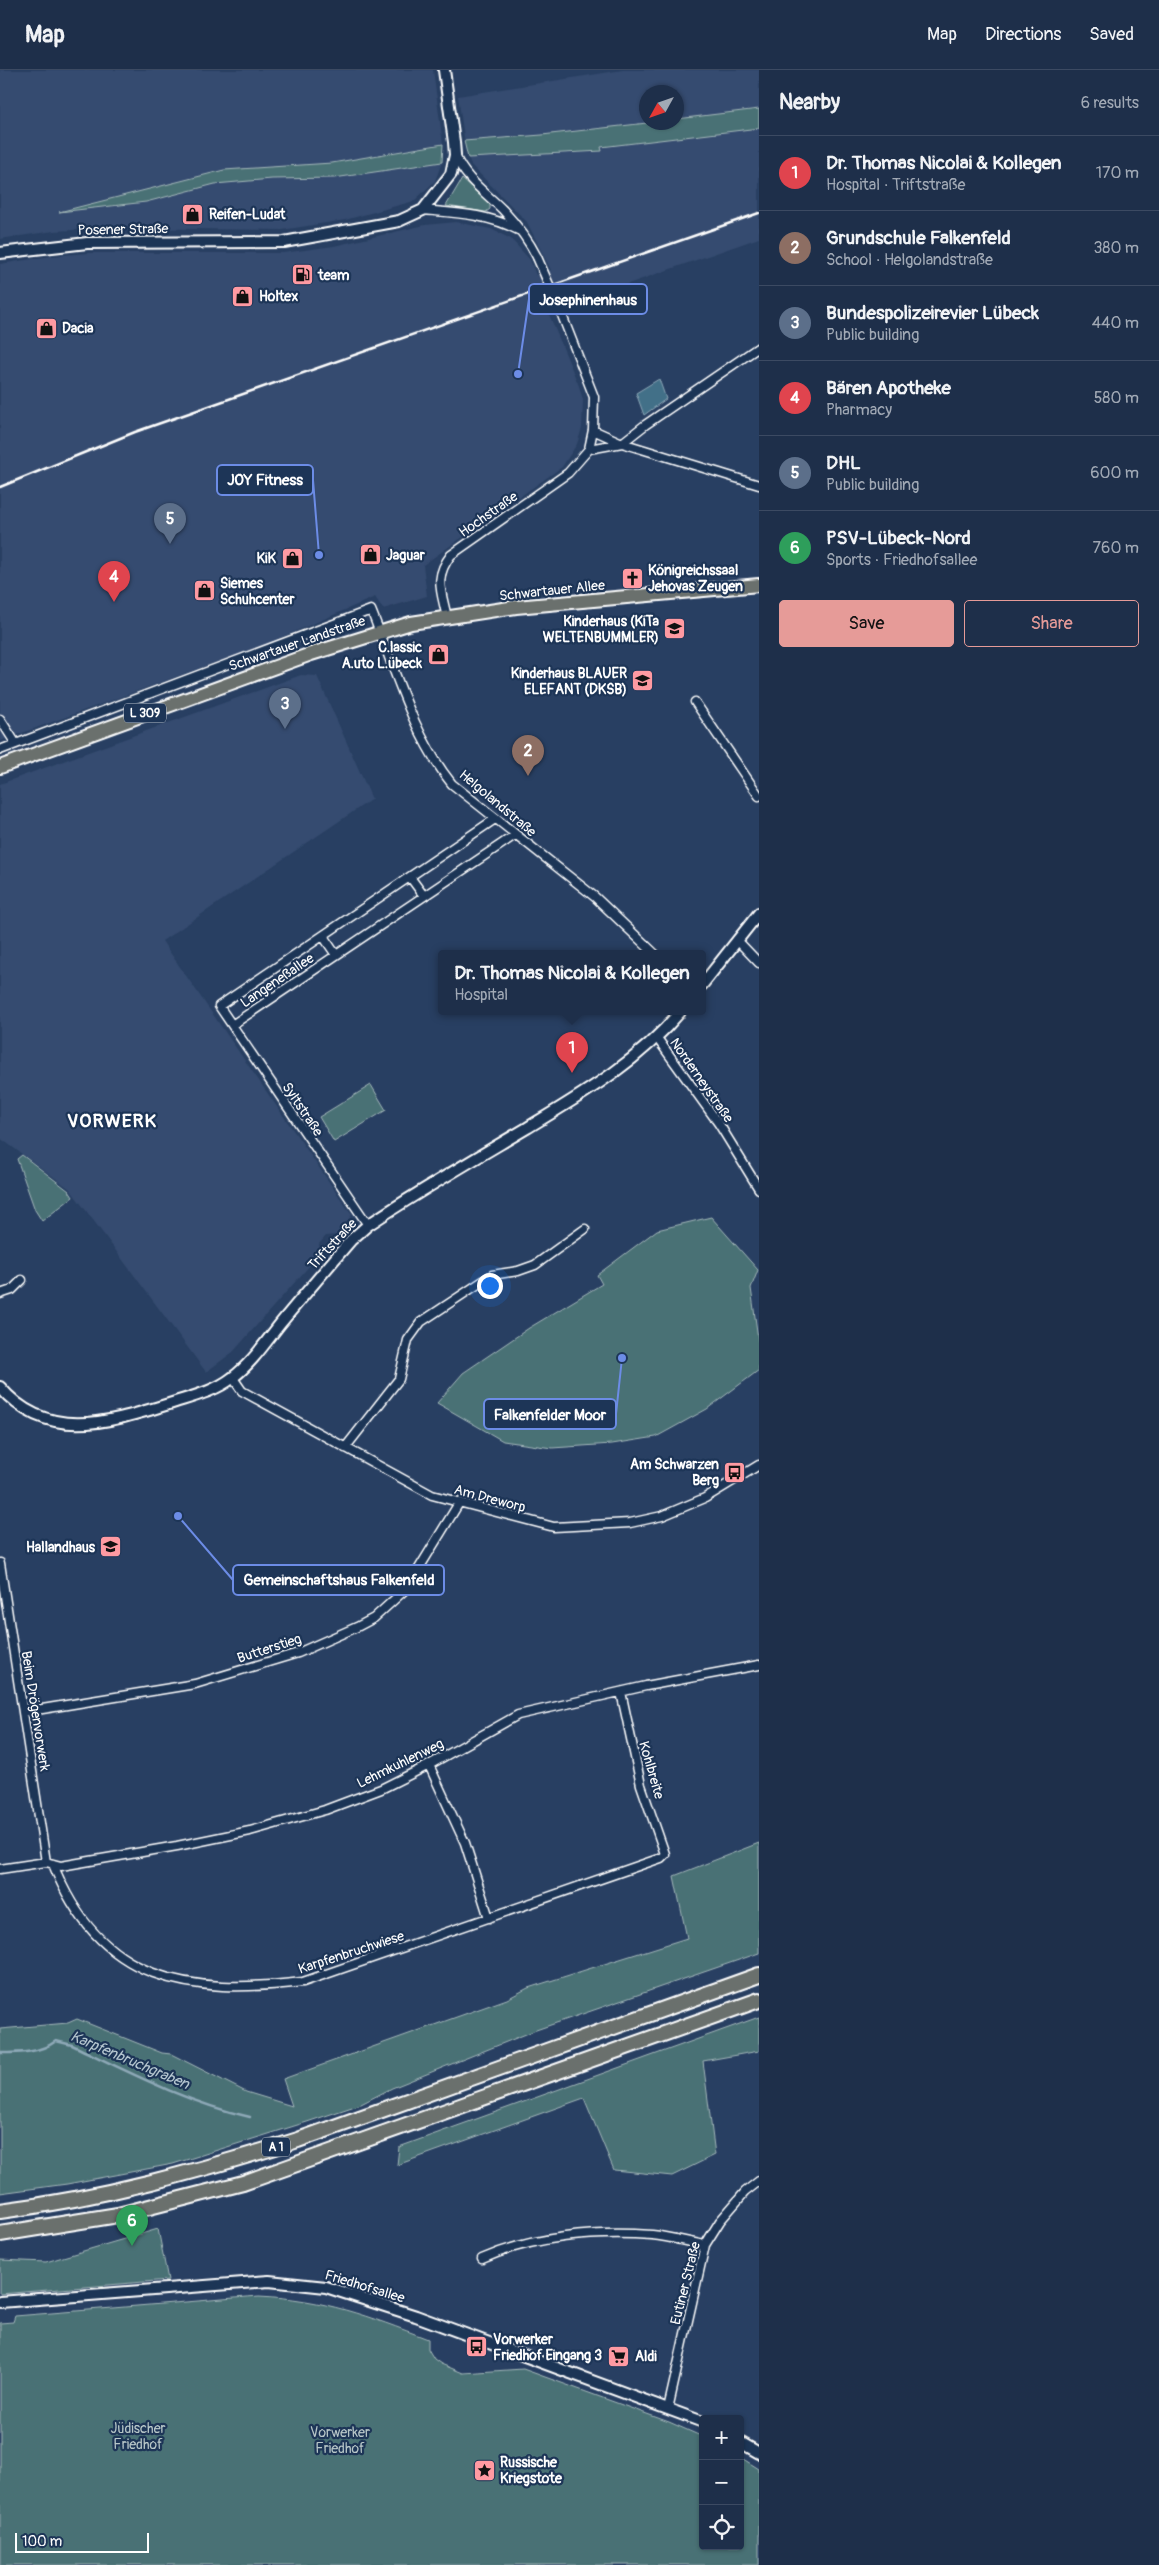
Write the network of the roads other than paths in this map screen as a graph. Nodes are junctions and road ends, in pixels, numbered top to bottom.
1 (444, 70) edge
2 (455, 156) junction
3 (423, 210) junction
4 (523, 233) junction
5 (0, 254) edge
6 (759, 346) edge
7 (593, 430) junction
8 (622, 443) junction
9 (589, 450) junction
10 (759, 485) edge
11 (759, 585) edge
12 (446, 618) junction
13 (378, 631) junction
14 (695, 702) dead end
15 (0, 719) edge
16 (16, 744) junction
17 (0, 750) edge
18 (0, 766) edge
19 (759, 796) edge
20 (495, 820) junction
21 (515, 835) junction
22 (410, 876) junction
23 (424, 896) junction
24 (759, 913) edge
25 (323, 936) junction
26 (737, 940) junction
27 (651, 950) edge
28 (336, 955) junction
29 (759, 963) edge
30 (706, 980) edge
31 (219, 1006) joint
32 (677, 1015) edge
33 (232, 1025) junction
34 (657, 1038) junction
35 (759, 1188) edge
36 (368, 1225) junction
37 (585, 1229) dead end
38 (22, 1280) dead end
39 (0, 1294) edge
40 (233, 1378) junction
41 (1, 1390) edge
42 (345, 1448) junction
43 (759, 1465) edge
44 (460, 1503) junction
45 (0, 1563) edge
46 (759, 1664) edge
47 (621, 1692) junction
48 (24, 1712) junction
49 (429, 1766) junction
50 (665, 1854) joint
51 (50, 1863) junction
52 (0, 1869) edge
53 (489, 1918) junction
54 (759, 1975) edge
55 (759, 2000) edge
56 (759, 2181) edge
57 (0, 2211) edge
58 (0, 2234) edge
59 (705, 2245) junction
60 (482, 2259) dead end
61 (0, 2302) edge
62 (668, 2409) junction
63 (699, 2421) edge
64 (744, 2444) edge
65 (759, 2453) edge

1 - 2 street
2 - 3 street, Posener Straße
2 - 4 street
3 - 4 street, Posener Straße
3 - 5 street, Posener Straße
4 - 7 street, bridge
6 - 8 street
7 - 8 street
7 - 9 street
8 - 9 street
8 - 10 street
9 - 12 street, Hochstraße
11 - 12 main road, Schwartauer Allee / L 309
12 - 13 main road, Schwartauer Allee / L 309
13 - 16 street, Schwartauer Landstraße
13 - 18 main road, Schwartauer Landstraße / L 309
13 - 20 street, Helgolandstraße
14 - 19 street
15 - 16 street
16 - 17 street, Schwartauer Landstraße
20 - 21 street, Helgolandstraße
20 - 22 street, Langeneßallee
21 - 23 street, Langeneßallee
21 - 27 street, Helgolandstraße
22 - 23 street
22 - 25 street, Langeneßallee
23 - 28 street, Langeneßallee
24 - 26 street
25 - 28 street, Langeneßallee
25 - 31 street, Langeneßallee
26 - 29 street
26 - 30 street
28 - 33 street, Langeneßallee
31 - 33 street, Syltstraße
32 - 34 street, Triftstraße
33 - 36 street, Syltstraße
34 - 35 street, Norderneystraße
34 - 36 street, Triftstraße
36 - 40 street, Triftstraße
37 - 42 street
38 - 39 street
40 - 41 street, Triftstraße
40 - 42 street, Am Dreworp
42 - 44 street, Am Dreworp
43 - 44 street, Am Dreworp
44 - 48 street, Butterstieg
45 - 48 street, Beim Drögenvorwerk
46 - 47 street, Lehmkuhlenweg
47 - 49 street, Lehmkuhlenweg
47 - 50 street, Kohlbreite
48 - 51 street, Beim Drögenvorwerk
49 - 51 street, Lehmkuhlenweg
49 - 53 street
50 - 53 street, Karpfenbruchwiese
51 - 52 street, Lehmkuhlenweg
51 - 53 street, Karpfenbruchwiese
54 - 57 highway, A 1
55 - 58 highway, A 1
56 - 59 street, Eutiner Straße
59 - 60 street
59 - 62 street, Eutiner Straße
61 - 62 street, Friedhofsallee
62 - 63 street, Friedhofsallee
64 - 65 street

